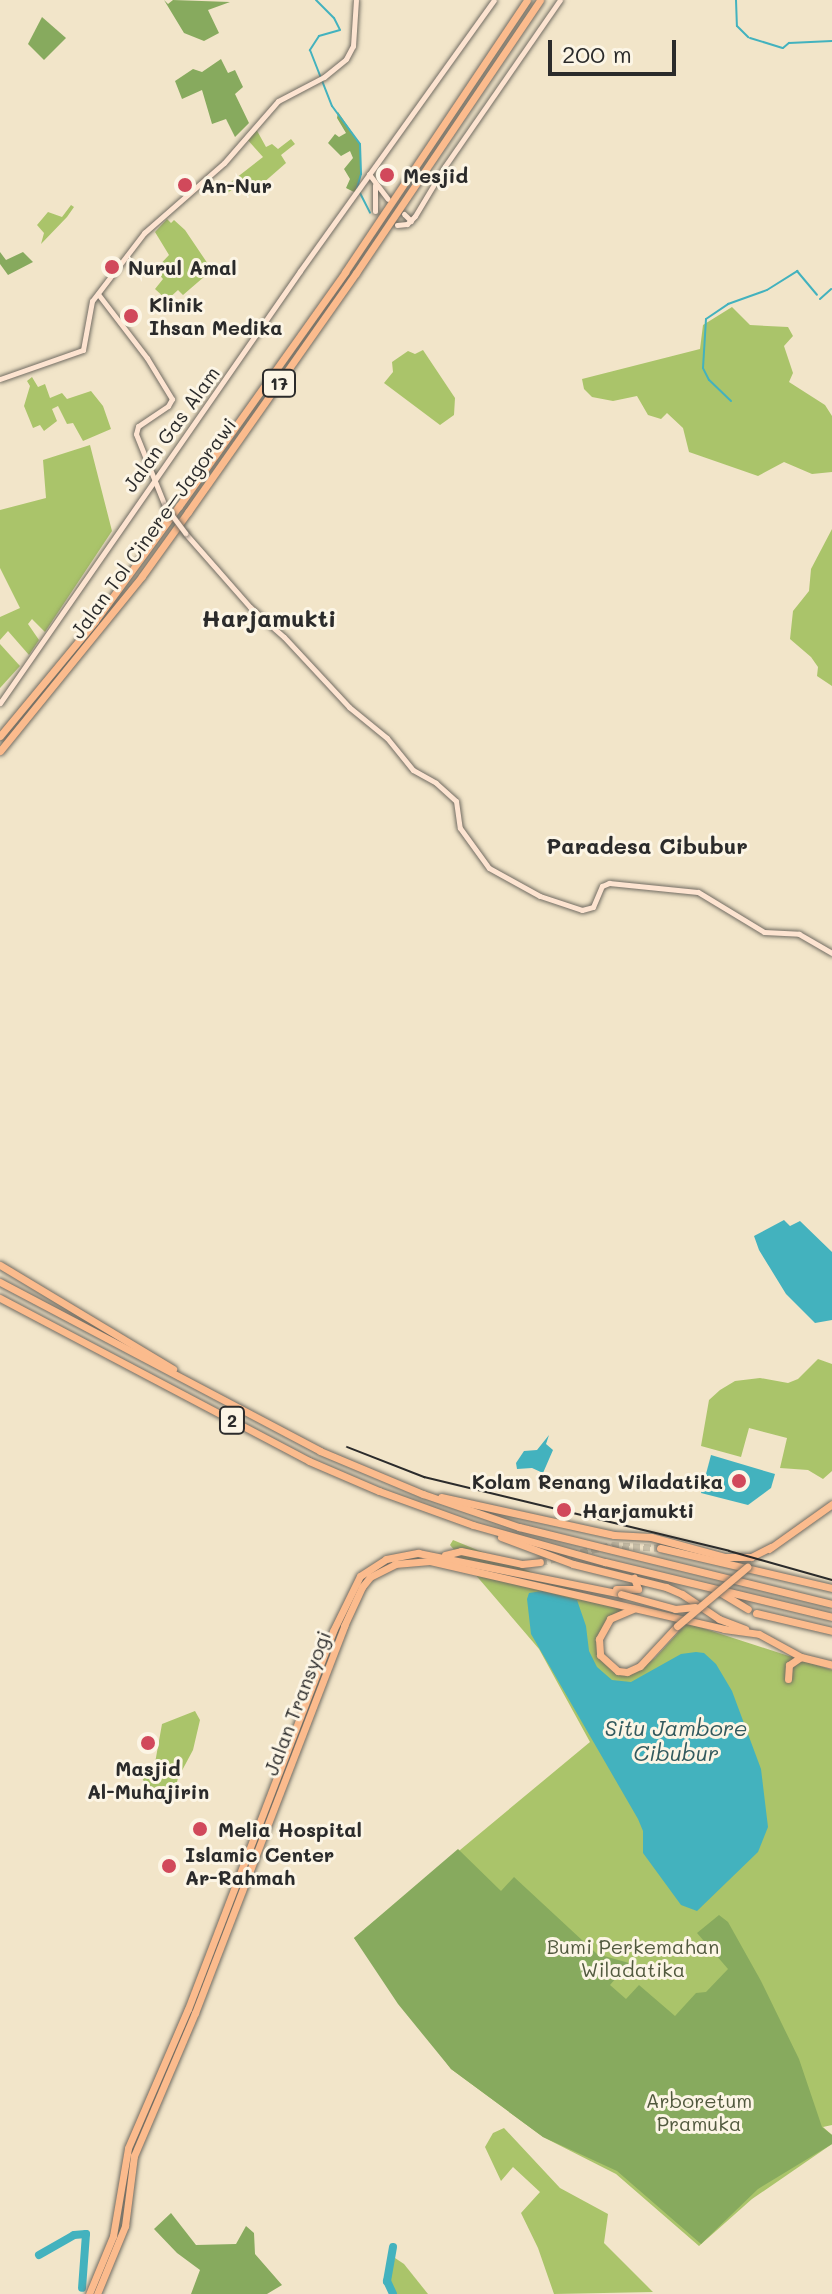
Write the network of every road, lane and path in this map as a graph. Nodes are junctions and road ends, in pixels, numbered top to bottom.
1 (356, 0) edge
2 (494, 0) edge
3 (527, 0) edge
4 (540, 0) edge
5 (560, 0) edge
6 (369, 174) junction
7 (375, 185) junction
8 (388, 199) dead end
9 (375, 211) dead end
10 (404, 214) dead end
11 (411, 221) junction
12 (397, 225) dead end
13 (98, 294) junction
14 (0, 379) edge
15 (153, 481) junction
16 (0, 703) edge
17 (0, 736) edge
18 (0, 751) edge
19 (832, 953) edge
20 (0, 1265) edge
21 (0, 1282) edge
22 (0, 1298) edge
23 (193, 1384) junction
24 (423, 1494) junction
25 (832, 1504) edge
26 (473, 1525) junction
27 (771, 1547) junction
28 (660, 1548) tunnel mouth
29 (443, 1556) junction
30 (540, 1562) tunnel mouth
31 (501, 1572) junction
32 (634, 1578) junction
33 (709, 1586) junction
34 (601, 1588) junction
35 (832, 1588) edge
36 (701, 1604) junction
37 (832, 1604) edge
38 (635, 1609) junction
39 (832, 1617) edge
40 (832, 1631) edge
41 (759, 1634) junction
42 (801, 1657) junction
43 (832, 1665) edge
44 (788, 1679) dead end
45 (318, 1681) junction
46 (123, 2198) junction
47 (89, 2294) edge
48 (97, 2294) edge

1 - 13 street
2 - 6 street, Jalan Gas Alam
3 - 17 highway, Jalan Tol Cinere–Jagorawi / 17
4 - 18 highway, Jalan Tol Cinere–Jagorawi / 17
5 - 11 street
6 - 7 street
6 - 15 street, Jalan Gas Alam
7 - 8 street
7 - 9 street
10 - 11 street
11 - 12 street
13 - 14 street
13 - 15 street
15 - 16 street, Jalan Gas Alam
15 - 19 street, bridge
20 - 23 highway
21 - 23 highway, 2
22 - 26 highway, 2
23 - 24 highway, 2
24 - 27 highway
24 - 37 highway, 2
25 - 27 highway
26 - 32 highway
26 - 33 highway, 2
27 - 36 highway, bridge
28 - 35 highway
29 - 30 highway
29 - 31 highway, Jalan Transyogi
29 - 45 highway, Jalan Transyogi
31 - 34 highway, Jalan Transyogi
31 - 38 highway, Jalan Transyogi
31 - 45 highway, Jalan Transyogi
32 - 34 highway
32 - 41 highway
33 - 39 highway, 2
33 - 40 highway
34 - 36 highway, Jalan Transyogi, bridge
36 - 38 highway, bridge
38 - 41 highway, Jalan Transyogi
41 - 42 highway, Jalan Transyogi
42 - 43 highway, Jalan Transyogi
42 - 44 highway
45 - 46 highway, Jalan Transyogi
46 - 47 highway, Jalan Transyogi
46 - 48 highway, Jalan Transyogi

